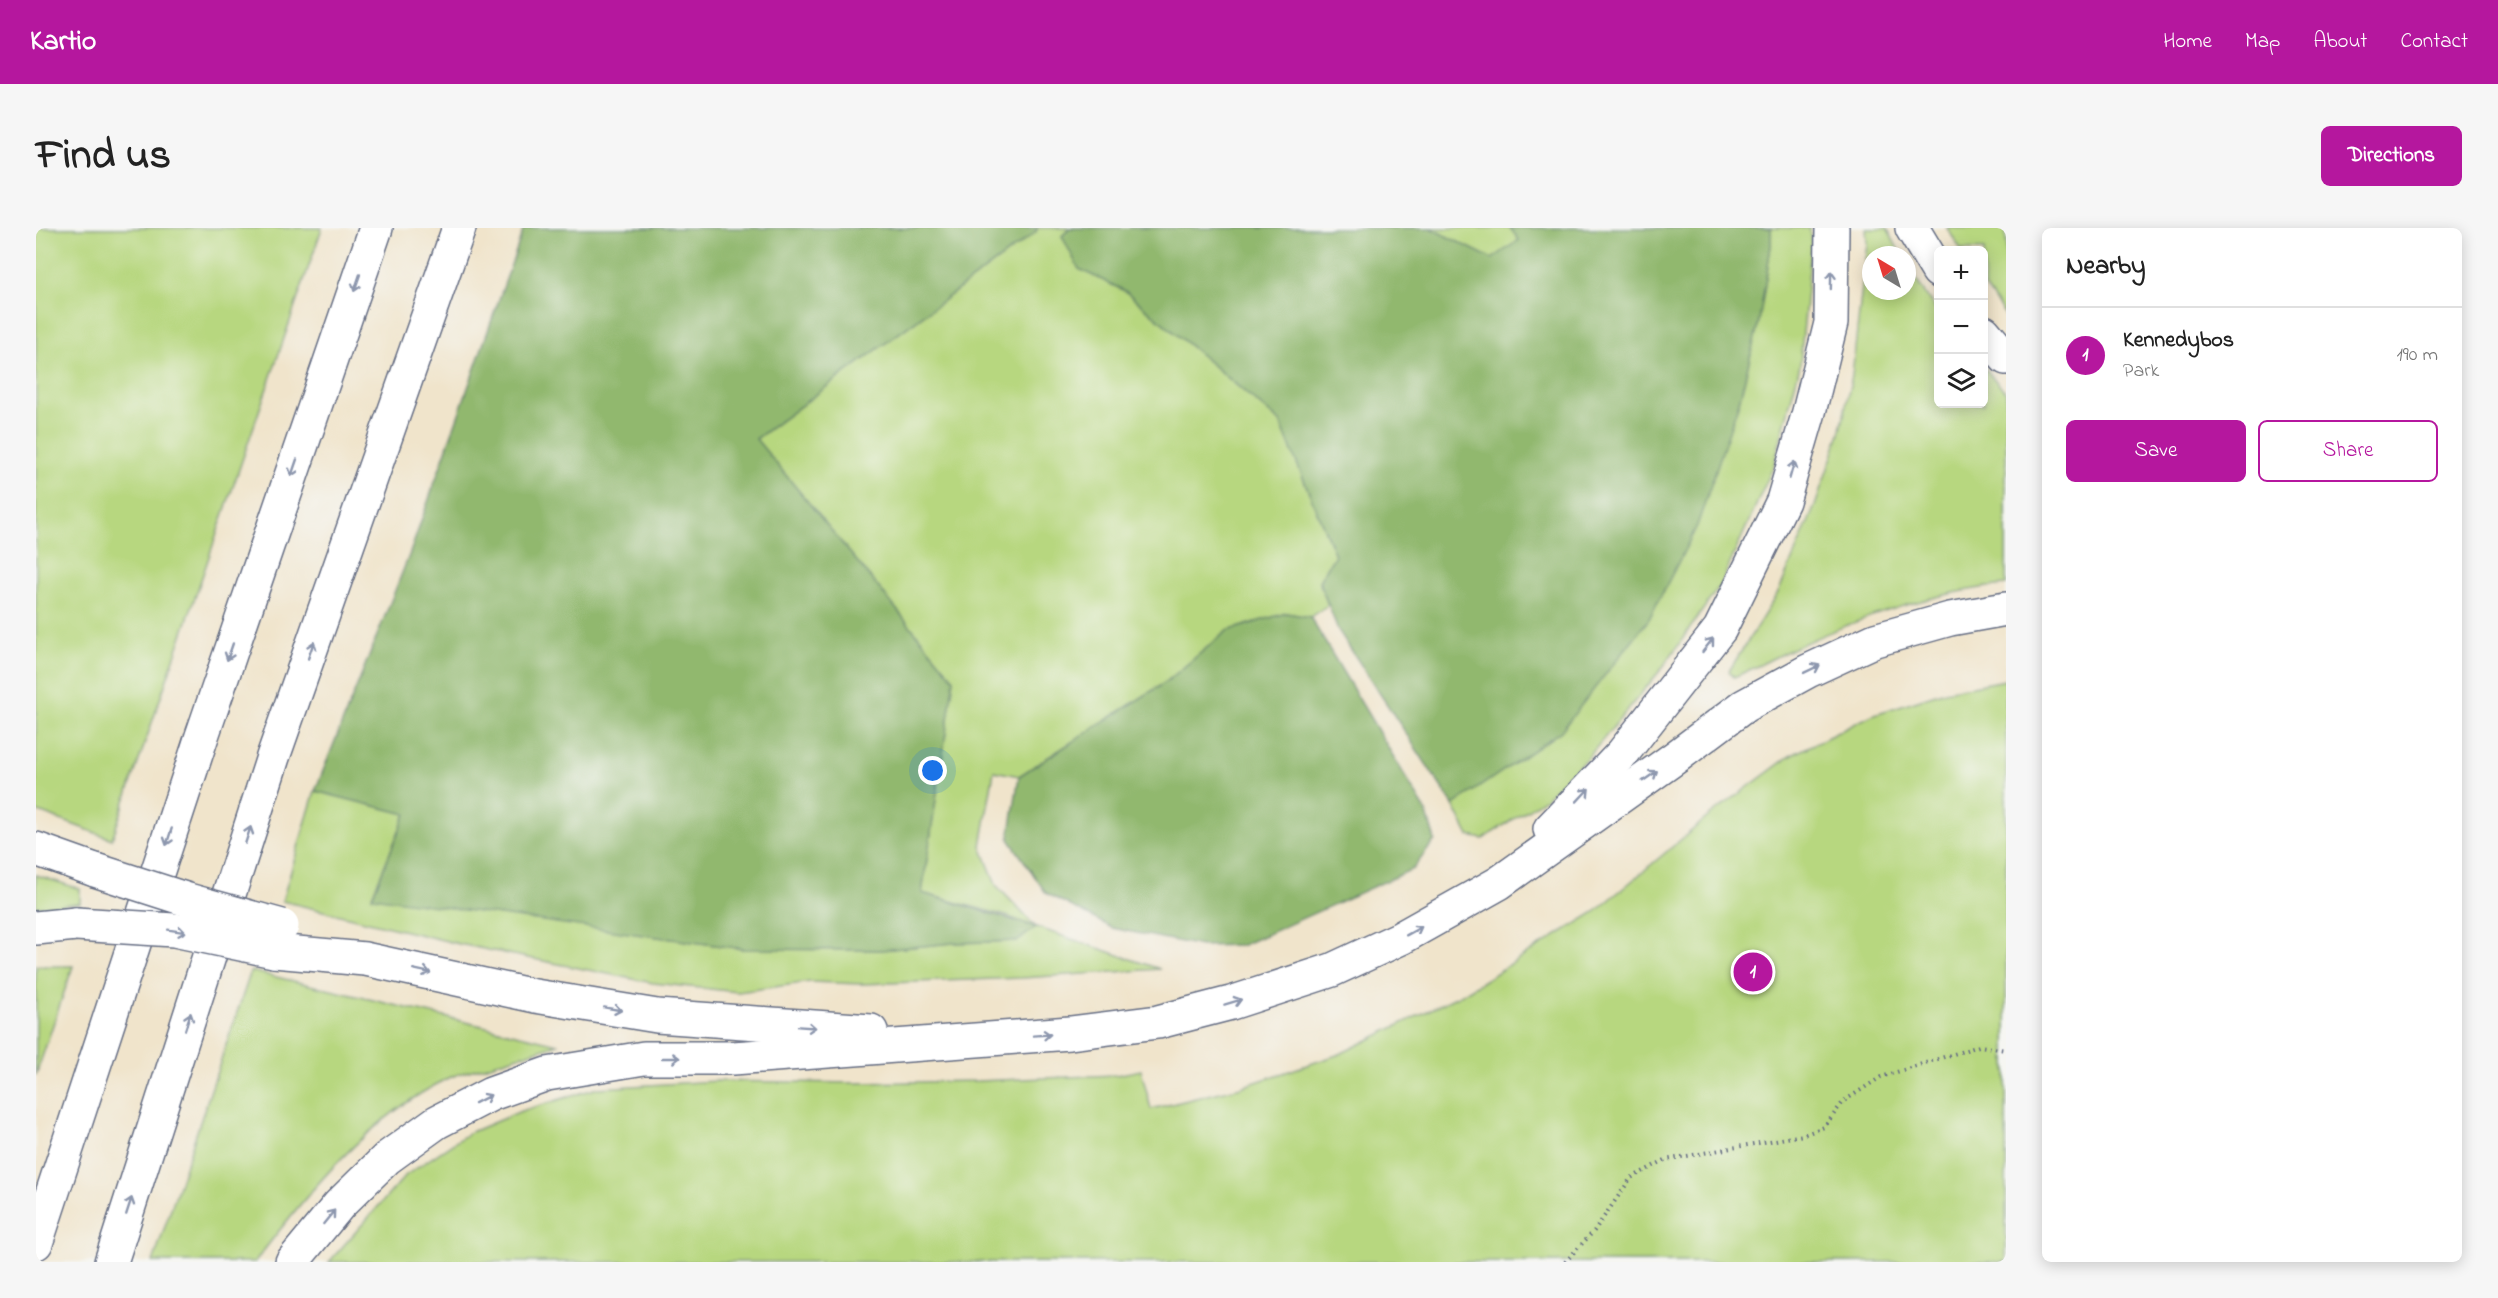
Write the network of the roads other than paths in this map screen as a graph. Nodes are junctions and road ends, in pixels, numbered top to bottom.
1 (376, 228) edge
2 (459, 228) edge
3 (1832, 228) edge
4 (1912, 228) edge
5 (1934, 264) edge
6 (1988, 338) edge
7 (2006, 358) edge
8 (2006, 609) edge
9 (36, 849) edge
10 (1500, 883) junction
11 (36, 928) edge
12 (365, 959) junction
13 (983, 1039) junction
14 (36, 1243) edge
15 (111, 1262) edge
16 (292, 1262) edge

1 -> 14 highway
15 -> 2 highway
10 -> 3 highway
4 - 5 highway
6 - 7 highway
10 -> 8 highway
9 - 12 highway, bridge
13 -> 10 highway
11 -> 12 highway, bridge
12 -> 13 highway
16 -> 13 highway

